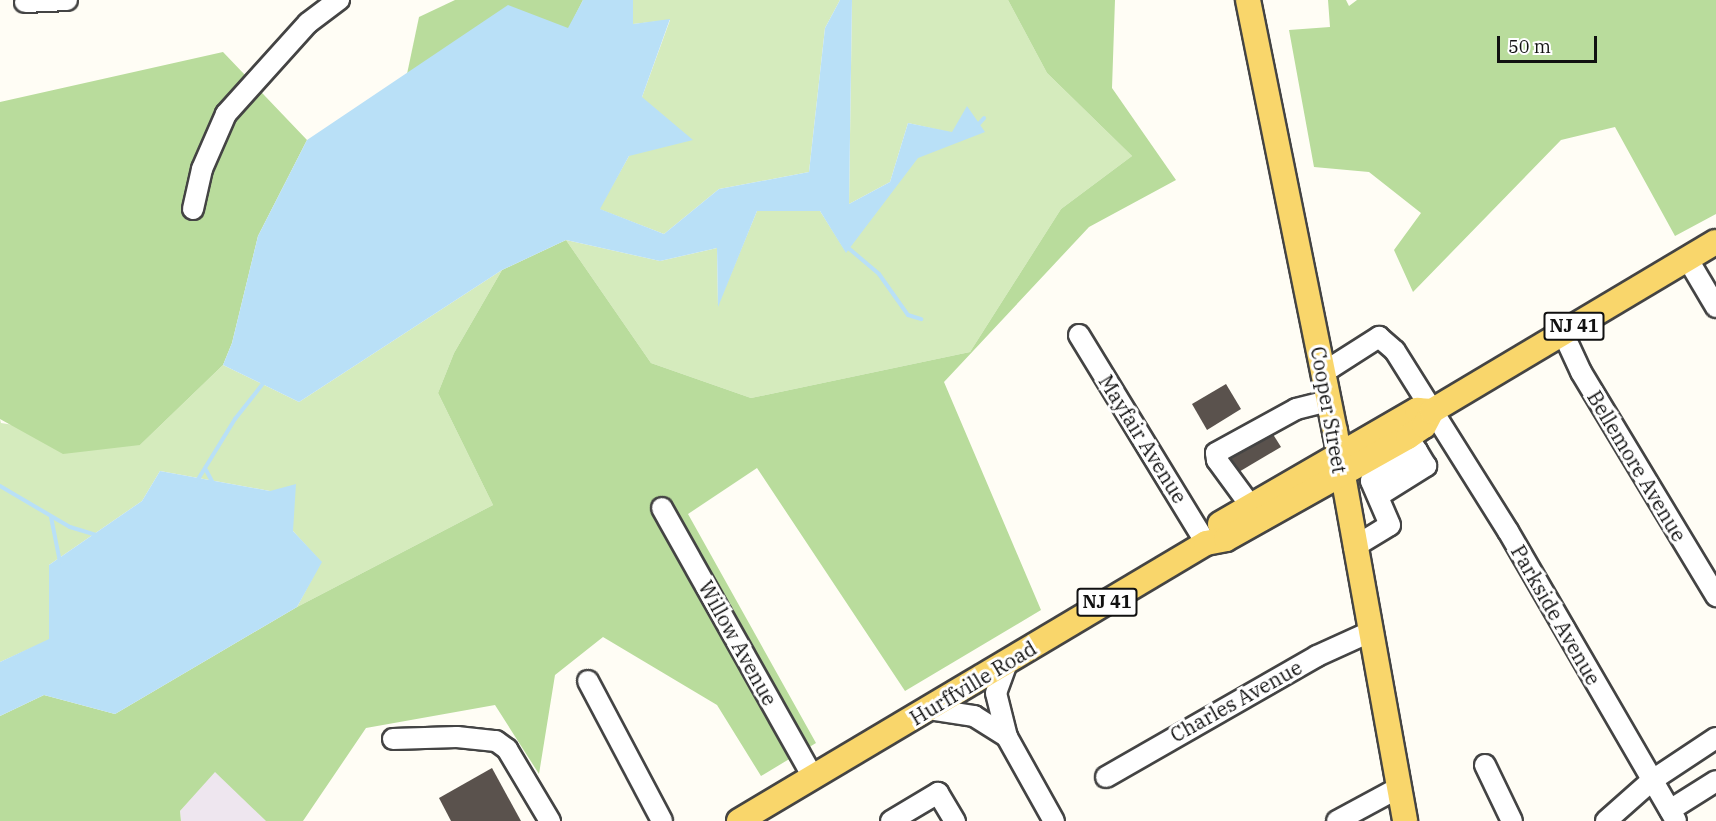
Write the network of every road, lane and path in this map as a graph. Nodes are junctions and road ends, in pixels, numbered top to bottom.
1 (67, 0) edge
2 (339, 0) edge
3 (1248, 0) edge
4 (25, 2) dead end
5 (193, 209) dead end
6 (1716, 242) edge
7 (1687, 258) junction
8 (1716, 307) edge
9 (1563, 333) junction
10 (1079, 335) dead end
11 (1323, 369) junction
12 (1329, 401) junction
13 (1432, 411) junction
14 (1412, 444) junction
15 (1339, 464) junction
16 (1250, 505) junction
17 (662, 508) dead end
18 (1206, 543) junction
19 (1354, 547) junction
20 (1716, 596) edge
21 (1370, 632) junction
22 (1007, 662) junction
23 (588, 681) dead end
24 (929, 709) junction
25 (1007, 737) junction
26 (1716, 738) edge
27 (393, 739) dead end
28 (1485, 765) dead end
29 (813, 777) junction
30 (1106, 777) dead end
31 (1651, 781) junction
32 (1716, 781) edge
33 (1398, 788) junction
34 (1673, 815) edge
35 (550, 821) edge
36 (662, 821) edge
37 (739, 821) edge
38 (891, 821) edge
39 (954, 821) edge
40 (1054, 821) edge
41 (1337, 821) edge
42 (1405, 821) edge
43 (1512, 821) edge
44 (1606, 821) edge

1 - 4 street
2 - 5 street
3 - 11 main road, Cooper Street
6 - 7 main road, Hurffville Road / NJ 41
7 - 8 street
7 - 9 main road, Hurffville Road / NJ 41
9 - 13 main road, Hurffville Road / NJ 41
9 - 20 street, Bellemore Avenue
10 - 18 street, Mayfair Avenue
11 - 12 main road, Cooper Street
11 - 13 street, Parkside Avenue
12 - 15 main road, Cooper Street
12 - 16 street
13 - 14 main road, Hurffville Road / NJ 41
13 - 15 main road, Hurffville Road / NJ 41
13 - 31 street, Parkside Avenue
14 - 15 main road, Hurffville Road / NJ 41
14 - 19 street
15 - 16 main road, Hurffville Road / NJ 41
15 - 18 main road, Hurffville Road / NJ 41
15 - 19 main road, Cooper Street
16 - 18 main road, Hurffville Road / NJ 41
17 - 29 street, Willow Avenue
18 - 22 main road, Hurffville Road / NJ 41
19 - 21 main road, Cooper Street
21 - 30 street, Charles Avenue
21 - 33 main road, Cooper Street
22 - 24 main road, Hurffville Road / NJ 41
22 - 25 street
23 - 36 street
24 - 25 street
24 - 29 main road, Hurffville Road / NJ 41
25 - 40 street
26 - 31 street
27 - 35 street
28 - 43 street
29 - 37 main road, Hurffville Road / NJ 41
31 - 34 street, Parkside Avenue
31 - 44 street
32 - 34 street
33 - 41 street
33 - 42 main road, Cooper Street
38 - 39 street

